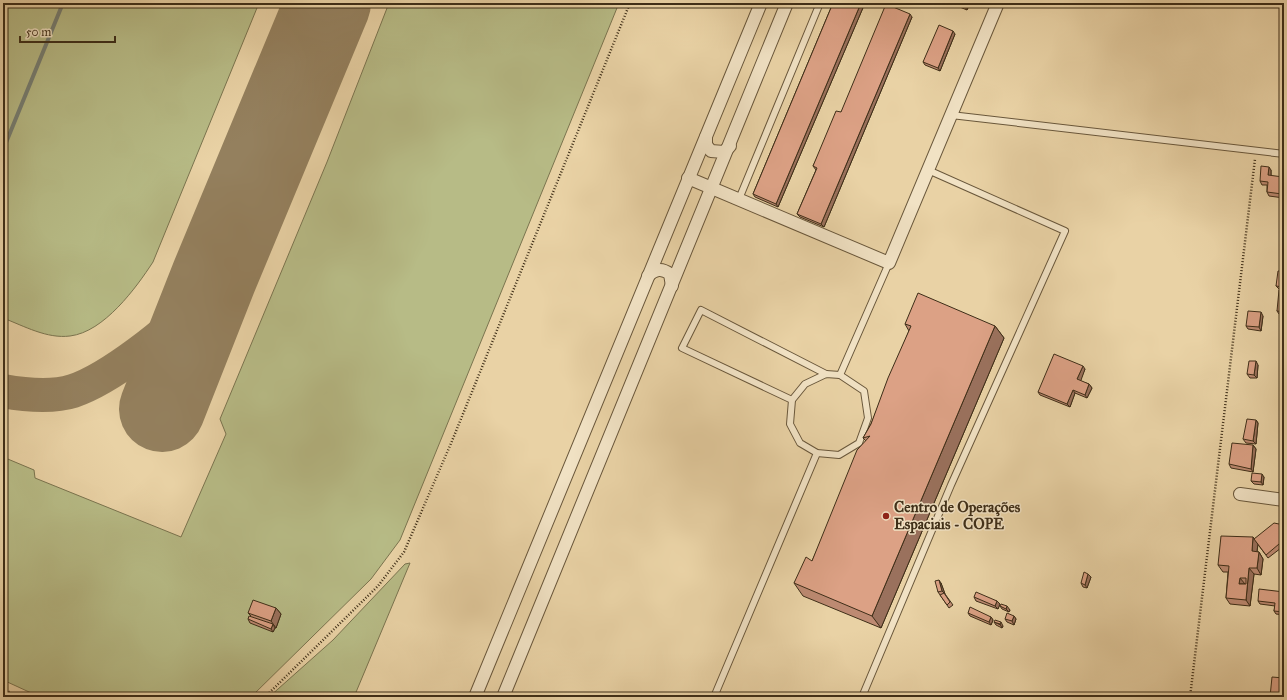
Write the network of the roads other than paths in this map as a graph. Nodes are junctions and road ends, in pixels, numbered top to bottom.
1 (761, 3) edge
2 (787, 3) edge
3 (820, 3) edge
4 (998, 3) edge
5 (951, 115) junction
6 (706, 136) junction
7 (730, 146) junction
8 (1284, 154) edge
9 (928, 170) junction
10 (688, 178) junction
11 (712, 188) junction
12 (739, 199) junction
13 (889, 263) junction
14 (648, 276) junction
15 (672, 286) junction
16 (826, 374) junction
17 (840, 375) junction
18 (792, 400) junction
19 (817, 453) junction
20 (1240, 494) dead end
21 (1284, 500) edge
22 (475, 697) edge
23 (503, 697) edge
24 (714, 697) edge
25 (862, 697) edge

1 - 6 street
2 - 7 street
3 - 12 lane
4 - 5 street
5 - 8 lane
5 - 9 street
6 - 7 street
6 - 10 street
7 - 11 street
9 - 13 street
9 - 25 lane
10 - 11 street
10 - 14 street
11 - 12 street
11 - 15 street
12 - 13 street
13 - 17 lane
14 - 15 street
14 - 22 street
15 - 23 street
16 - 17 lane
16 - 18 lane
16 - 18 lane
17 - 19 lane
18 - 19 lane
19 - 24 lane
20 - 21 street

